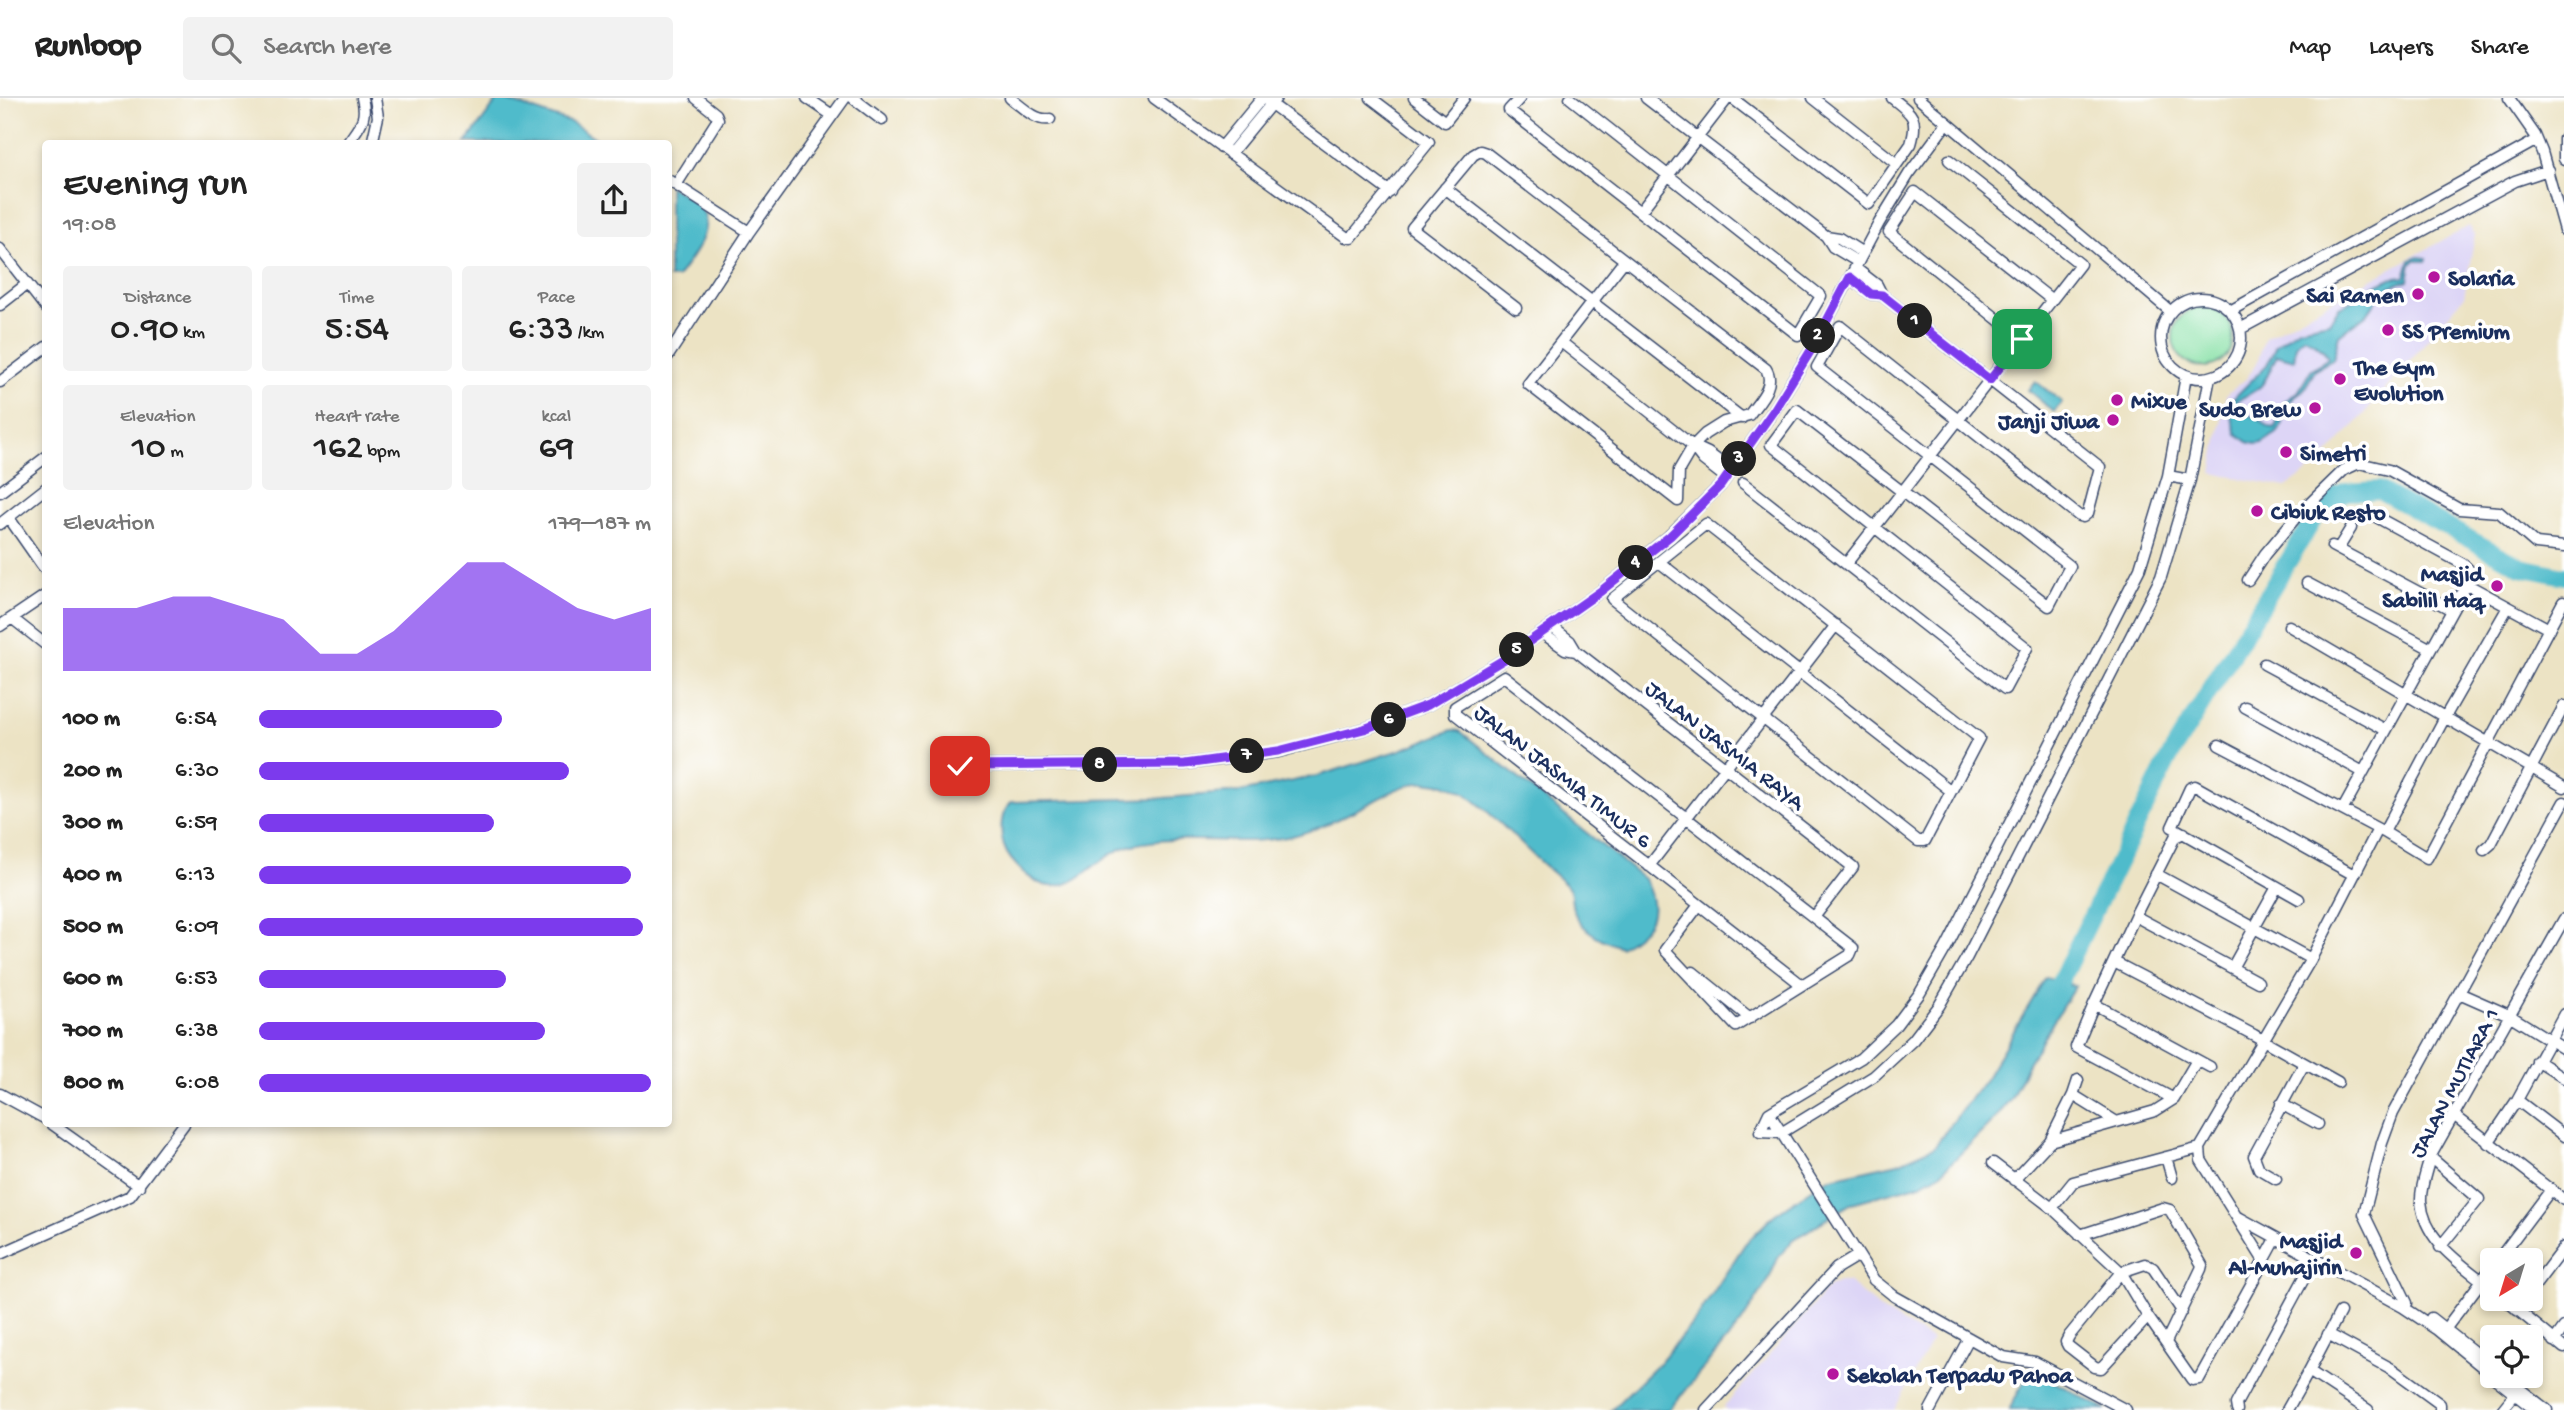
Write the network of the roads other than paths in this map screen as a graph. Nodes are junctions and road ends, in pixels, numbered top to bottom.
1 (362, 98) edge
2 (375, 98) edge
3 (696, 98) edge
4 (807, 98) edge
5 (845, 98) edge
6 (853, 98) edge
7 (1010, 98) edge
8 (1154, 98) edge
9 (1371, 98) edge
10 (1414, 98) edge
11 (1464, 98) edge
12 (1520, 98) edge
13 (1570, 98) edge
14 (1646, 98) edge
15 (1730, 98) edge
16 (1813, 98) edge
17 (1892, 98) edge
18 (1918, 98) edge
19 (2509, 98) edge
20 (1268, 100) edge
21 (829, 114) junction
22 (1050, 119) dead end
23 (882, 120) dead end
24 (1947, 123) junction
25 (1698, 137) junction
26 (2564, 139) edge
27 (350, 140) edge
28 (373, 140) edge
29 (2537, 140) junction
30 (1225, 151) junction
31 (2564, 159) edge
32 (1948, 160) dead end
33 (1897, 164) junction
34 (2548, 170) junction
35 (1668, 176) junction
36 (672, 182) edge
37 (1445, 188) junction
38 (1390, 192) junction
39 (1640, 212) junction
40 (2564, 230) edge
41 (747, 232) junction
42 (0, 249) edge
43 (1624, 261) junction
44 (1856, 265) junction
45 (27, 284) junction
46 (2052, 300) junction
47 (1592, 302) junction
48 (42, 303) edge
49 (0, 305) edge
50 (1516, 308) dead end
51 (2171, 311) junction
52 (2231, 311) junction
53 (2240, 329) junction
54 (2022, 339) junction
55 (1561, 342) junction
56 (42, 350) edge
57 (672, 350) edge
58 (2186, 376) junction
59 (2210, 377) junction
60 (1990, 380) junction
61 (0, 382) edge
62 (1742, 418) junction
63 (1958, 420) junction
64 (1693, 446) junction
65 (1931, 456) junction
66 (42, 460) edge
67 (1728, 474) junction
68 (2168, 476) junction
69 (2190, 480) junction
70 (1743, 483) dead end
71 (1, 488) edge
72 (42, 491) edge
73 (1902, 492) junction
74 (2369, 513) dead end
75 (5, 521) edge
76 (1875, 527) junction
77 (2351, 528) dead end
78 (2564, 547) edge
79 (1659, 562) junction
80 (1846, 564) junction
81 (42, 566) edge
82 (2248, 580) dead end
83 (2306, 583) dead end
84 (2468, 585) junction
85 (42, 597) edge
86 (2563, 602) edge
87 (2508, 607) junction
88 (2452, 610) junction
89 (13, 619) junction
90 (1836, 625) junction
91 (2289, 625) dead end
92 (0, 626) edge
93 (2549, 629) junction
94 (1546, 630) junction
95 (42, 642) edge
96 (2431, 649) junction
97 (2264, 664) dead end
98 (1799, 672) junction
99 (2408, 694) junction
100 (2564, 706) edge
101 (2245, 707) dead end
102 (2445, 717) junction
103 (1763, 719) junction
104 (2386, 730) junction
105 (2488, 743) junction
106 (2219, 745) dead end
107 (960, 766) dead end
108 (1725, 767) junction
109 (2535, 770) junction
110 (2363, 772) junction
111 (2563, 786) edge
112 (1951, 791) junction
113 (2564, 802) edge
114 (2343, 810) junction
115 (1687, 817) junction
116 (2381, 830) junction
117 (2184, 834) junction
118 (2484, 850) dead end
119 (1649, 866) junction
120 (2156, 874) junction
121 (2354, 875) junction
122 (2277, 887) junction
123 (2299, 899) dead end
124 (1699, 905) junction
125 (1815, 916) junction
126 (2134, 916) junction
127 (2564, 919) edge
128 (2254, 928) junction
129 (1665, 950) junction
130 (2312, 959) junction
131 (2115, 962) junction
132 (2232, 968) junction
133 (2259, 982) dead end
134 (1802, 985) junction
135 (2459, 993) junction
136 (2094, 1004) junction
137 (2564, 1014) edge
138 (2509, 1015) junction
139 (1750, 1018) junction
140 (2550, 1038) junction
141 (2265, 1041) junction
142 (2564, 1049) edge
143 (2197, 1060) junction
144 (2537, 1061) junction
145 (2304, 1064) junction
146 (2210, 1067) dead end
147 (2564, 1078) edge
148 (2078, 1080) dead end
149 (2338, 1082) dead end
150 (0, 1094) edge
151 (2073, 1095) junction
152 (2174, 1100) junction
153 (2517, 1100) junction
154 (2281, 1104) junction
155 (1769, 1113) junction
156 (2455, 1116) junction
157 (42, 1117) edge
158 (2115, 1121) junction
159 (2318, 1124) dead end
160 (56, 1127) edge
161 (181, 1127) edge
162 (1781, 1133) junction
163 (2564, 1136) edge
164 (2050, 1140) junction
165 (2488, 1143) junction
166 (2200, 1148) junction
167 (2166, 1157) junction
168 (2430, 1157) junction
169 (1993, 1163) dead end
170 (2172, 1178) dead end
171 (2276, 1179) dead end
172 (2014, 1180) junction
173 (134, 1182) junction
174 (2550, 1191) junction
175 (2564, 1200) edge
176 (2052, 1208) junction
177 (2237, 1216) junction
178 (2080, 1235) junction
179 (2276, 1239) junction
180 (2440, 1247) junction
181 (2564, 1247) edge
182 (2507, 1248) edge
183 (0, 1254) edge
184 (1857, 1256) junction
185 (2314, 1260) junction
186 (2264, 1261) junction
187 (2121, 1272) junction
188 (2543, 1275) edge
189 (2480, 1279) edge
190 (2480, 1284) edge
191 (2405, 1305) junction
192 (2182, 1311) junction
193 (2518, 1311) edge
194 (2340, 1312) dead end
195 (2148, 1317) junction
196 (2446, 1328) junction
197 (2564, 1328) edge
198 (2328, 1334) junction
199 (1969, 1338) junction
200 (2554, 1340) junction
201 (2166, 1342) junction
202 (2564, 1348) edge
203 (2480, 1356) edge
204 (2480, 1365) edge
205 (2309, 1371) junction
206 (2511, 1388) edge
207 (2514, 1388) edge
208 (2517, 1392) junction
209 (2236, 1408) edge
210 (1706, 1410) edge
211 (1930, 1410) edge
212 (2126, 1410) edge
213 (2287, 1410) edge
214 (2368, 1410) edge
215 (2440, 1410) edge
216 (2502, 1410) edge
217 (2535, 1410) edge
218 (2547, 1410) edge

1 - 27 street
2 - 28 street
3 - 36 street
4 - 21 street
5 - 21 street
6 - 23 street
7 - 22 street
8 - 30 street
9 - 38 street
10 - 11 street
12 - 39 street
13 - 35 street
14 - 25 street
15 - 25 street
15 - 33 street
16 - 33 street
17 - 33 street
18 - 24 street
19 - 29 street
20 - 30 street
20 - 38 street
21 - 41 street
24 - 44 street
24 - 51 street
25 - 35 street
25 - 44 street
26 - 31 street
29 - 34 street
29 - 52 street
30 - 38 street
32 - 46 street
34 - 40 street
34 - 53 street
35 - 39 street
35 - 39 street
36 - 41 street
37 - 43 street
37 - 47 street
37 - 50 street
41 - 57 street
42 - 45 street
43 - 47 street
43 - 62 street
44 - 60 street
44 - 67 street
45 - 48 street
45 - 49 street
46 - 54 street
46 - 54 street
47 - 55 street
47 - 62 street
51 - 52 street
51 - 58 street
52 - 53 street
53 - 59 street
54 - 60 street
55 - 64 street
55 - 64 street
56 - 61 street
58 - 59 street
58 - 68 street
59 - 69 street
60 - 63 street
60 - 63 street
62 - 64 street
63 - 65 street
63 - 65 street
64 - 67 street
65 - 73 street
65 - 73 street
66 - 71 street
67 - 94 street
68 - 69 street
68 - 155 street
69 - 162 street
70 - 80 street
72 - 75 street
73 - 76 street
73 - 76 street
74 - 84 street
75 - 81 street
76 - 80 street
76 - 80 street
77 - 88 street
78 - 82 street
79 - 90 street
79 - 98 street
79 - 103 street
83 - 96 street
84 - 87 street
84 - 88 street
85 - 89 street
86 - 93 street
87 - 93 street
87 - 102 street
88 - 96 street
89 - 92 street
89 - 95 street
90 - 98 street
90 - 112 street
91 - 99 street
93 - 105 street
94 - 107 street
94 - 108 street, JALAN JASMIA RAYA
96 - 99 street
97 - 104 street
98 - 103 street
98 - 112 street
99 - 102 street
99 - 104 street
100 - 109 street
101 - 110 street
102 - 105 street
102 - 116 street
103 - 108 street
103 - 112 street
104 - 110 street
105 - 109 street
105 - 116 street
106 - 114 street
108 - 115 street
108 - 125 street, JALAN JASMIA RAYA
109 - 111 street
109 - 118 street
110 - 114 street
113 - 135 street
114 - 116 street
115 - 119 street
115 - 119 street, JALAN JASMIA TIMUR 6
115 - 125 street
116 - 121 street
117 - 120 street
117 - 121 street
117 - 122 street
119 - 124 street, JALAN JASMIA TIMUR 6
120 - 126 street
120 - 128 street
121 - 130 street
122 - 123 street
122 - 128 street
124 - 129 street
124 - 134 street, JALAN JASMIA TIMUR 6
125 - 134 street
126 - 131 street
126 - 132 street
127 - 138 street, JALAN MUTIARA 1
128 - 130 street
128 - 132 street
129 - 139 street
129 - 139 street
130 - 141 street
131 - 136 street
131 - 141 street
132 - 133 street
134 - 139 street
135 - 138 street
135 - 191 street
136 - 143 street
136 - 152 street
137 - 140 street
138 - 140 street
138 - 156 street, JALAN MUTIARA 1
140 - 142 street
140 - 144 street
141 - 145 street
141 - 166 street
143 - 146 street
143 - 152 street
144 - 147 street
144 - 153 street
145 - 149 street
145 - 154 street
148 - 151 street
150 - 157 street
151 - 158 street
151 - 164 street
152 - 158 street
153 - 163 street
153 - 165 street
154 - 159 street
154 - 171 street
155 - 162 street
155 - 162 street
156 - 165 street
156 - 168 street, JALAN MUTIARA 1
158 - 164 street
160 - 173 street
161 - 173 street
162 - 184 street
164 - 172 street
165 - 174 street
166 - 167 street
166 - 177 street
167 - 170 street
167 - 176 street
168 - 180 street, JALAN MUTIARA 1
168 - 180 street
169 - 172 street
172 - 176 street
173 - 183 street
174 - 175 street
174 - 182 street
176 - 178 street
177 - 179 street
177 - 186 street
178 - 187 street
178 - 192 street
179 - 185 street
179 - 186 street
180 - 189 street, JALAN MUTIARA 1
181 - 188 street
184 - 199 street
184 - 210 street
185 - 191 street
185 - 209 street
186 - 201 street
187 - 192 street
187 - 195 street
187 - 195 street
190 - 196 street
191 - 196 street
191 - 204 street
192 - 201 street
193 - 200 street
194 - 198 street
195 - 201 street
196 - 203 street
197 - 200 street
198 - 205 street
198 - 215 street
199 - 211 street
199 - 212 street
200 - 202 street
205 - 213 street
205 - 214 street
206 - 208 street
207 - 208 street
208 - 216 street
208 - 217 street
208 - 218 street

